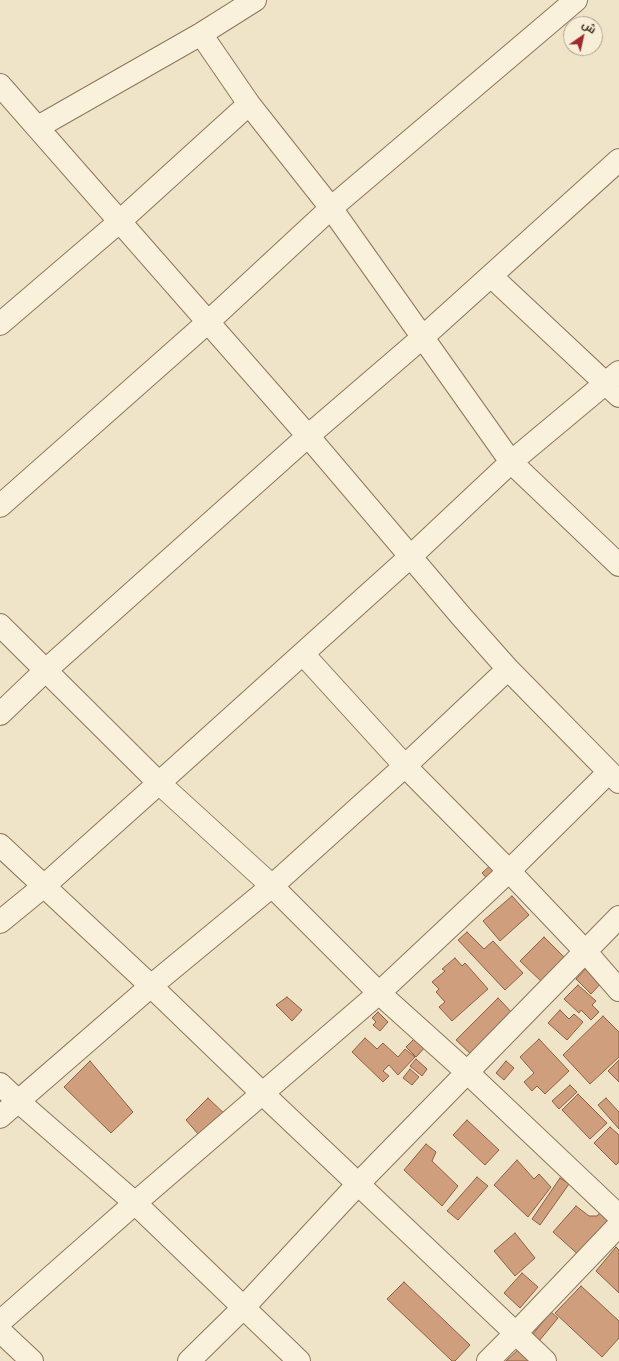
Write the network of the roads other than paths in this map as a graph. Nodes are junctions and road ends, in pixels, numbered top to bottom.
1 (255, 0) edge
2 (576, 0) edge
3 (201, 34) junction
4 (0, 85) edge
5 (249, 104) junction
6 (38, 127) junction
7 (619, 160) edge
8 (331, 208) junction
9 (120, 222) junction
10 (491, 276) junction
11 (5, 311) edge
12 (208, 322) junction
13 (423, 337) junction
14 (614, 384) edge
15 (308, 436) junction
16 (511, 462) junction
17 (0, 506) edge
18 (411, 556) junction
19 (619, 565) edge
20 (0, 625) edge
21 (303, 654) junction
22 (508, 669) junction
23 (46, 670) junction
24 (0, 714) edge
25 (405, 766) junction
26 (614, 778) edge
27 (159, 784) junction
28 (0, 845) edge
29 (509, 871) junction
30 (44, 886) junction
31 (272, 886) junction
32 (619, 917) edge
33 (0, 922) edge
34 (585, 951) junction
35 (151, 986) junction
36 (619, 990) edge
37 (378, 993) junction
38 (468, 1073) junction
39 (0, 1084) edge
40 (262, 1093) junction
41 (18, 1101) junction
42 (0, 1116) edge
43 (358, 1184) junction
44 (135, 1203) junction
45 (619, 1216) edge
46 (619, 1225) edge
47 (244, 1307) junction
48 (0, 1322) edge
49 (0, 1331) edge
50 (516, 1333) junction
51 (32, 1361) edge
52 (189, 1361) edge
53 (299, 1361) edge
54 (488, 1361) edge
55 (545, 1361) edge

1 - 3 street
2 - 8 street
3 - 5 street
3 - 6 street
4 - 6 street
5 - 8 street
5 - 9 street
6 - 9 street
7 - 10 street
8 - 12 street
8 - 13 street
9 - 11 street
9 - 12 street
10 - 13 street
10 - 14 street
12 - 15 street
12 - 17 street
13 - 15 street
13 - 16 street
14 - 16 street
15 - 18 street
15 - 23 street
16 - 18 street
16 - 19 street
18 - 21 street
18 - 22 street
20 - 23 street
21 - 25 street
21 - 27 street
22 - 25 street
22 - 26 street
23 - 24 street
23 - 27 street
25 - 29 street
25 - 31 street
26 - 29 street
27 - 30 street
27 - 31 street
28 - 30 street
29 - 34 street
29 - 37 street
30 - 33 street
30 - 35 street
31 - 35 street
31 - 37 street
32 - 34 street
34 - 36 street
34 - 38 street
35 - 40 street
35 - 41 street
37 - 38 street
37 - 40 street
38 - 43 street
38 - 45 street
39 - 41 street
40 - 43 street
40 - 44 street
41 - 42 street
41 - 44 street
43 - 47 street
43 - 50 street
44 - 47 street
44 - 48 street
46 - 50 street
47 - 52 street
47 - 53 street
49 - 51 street
50 - 54 street
50 - 55 street

